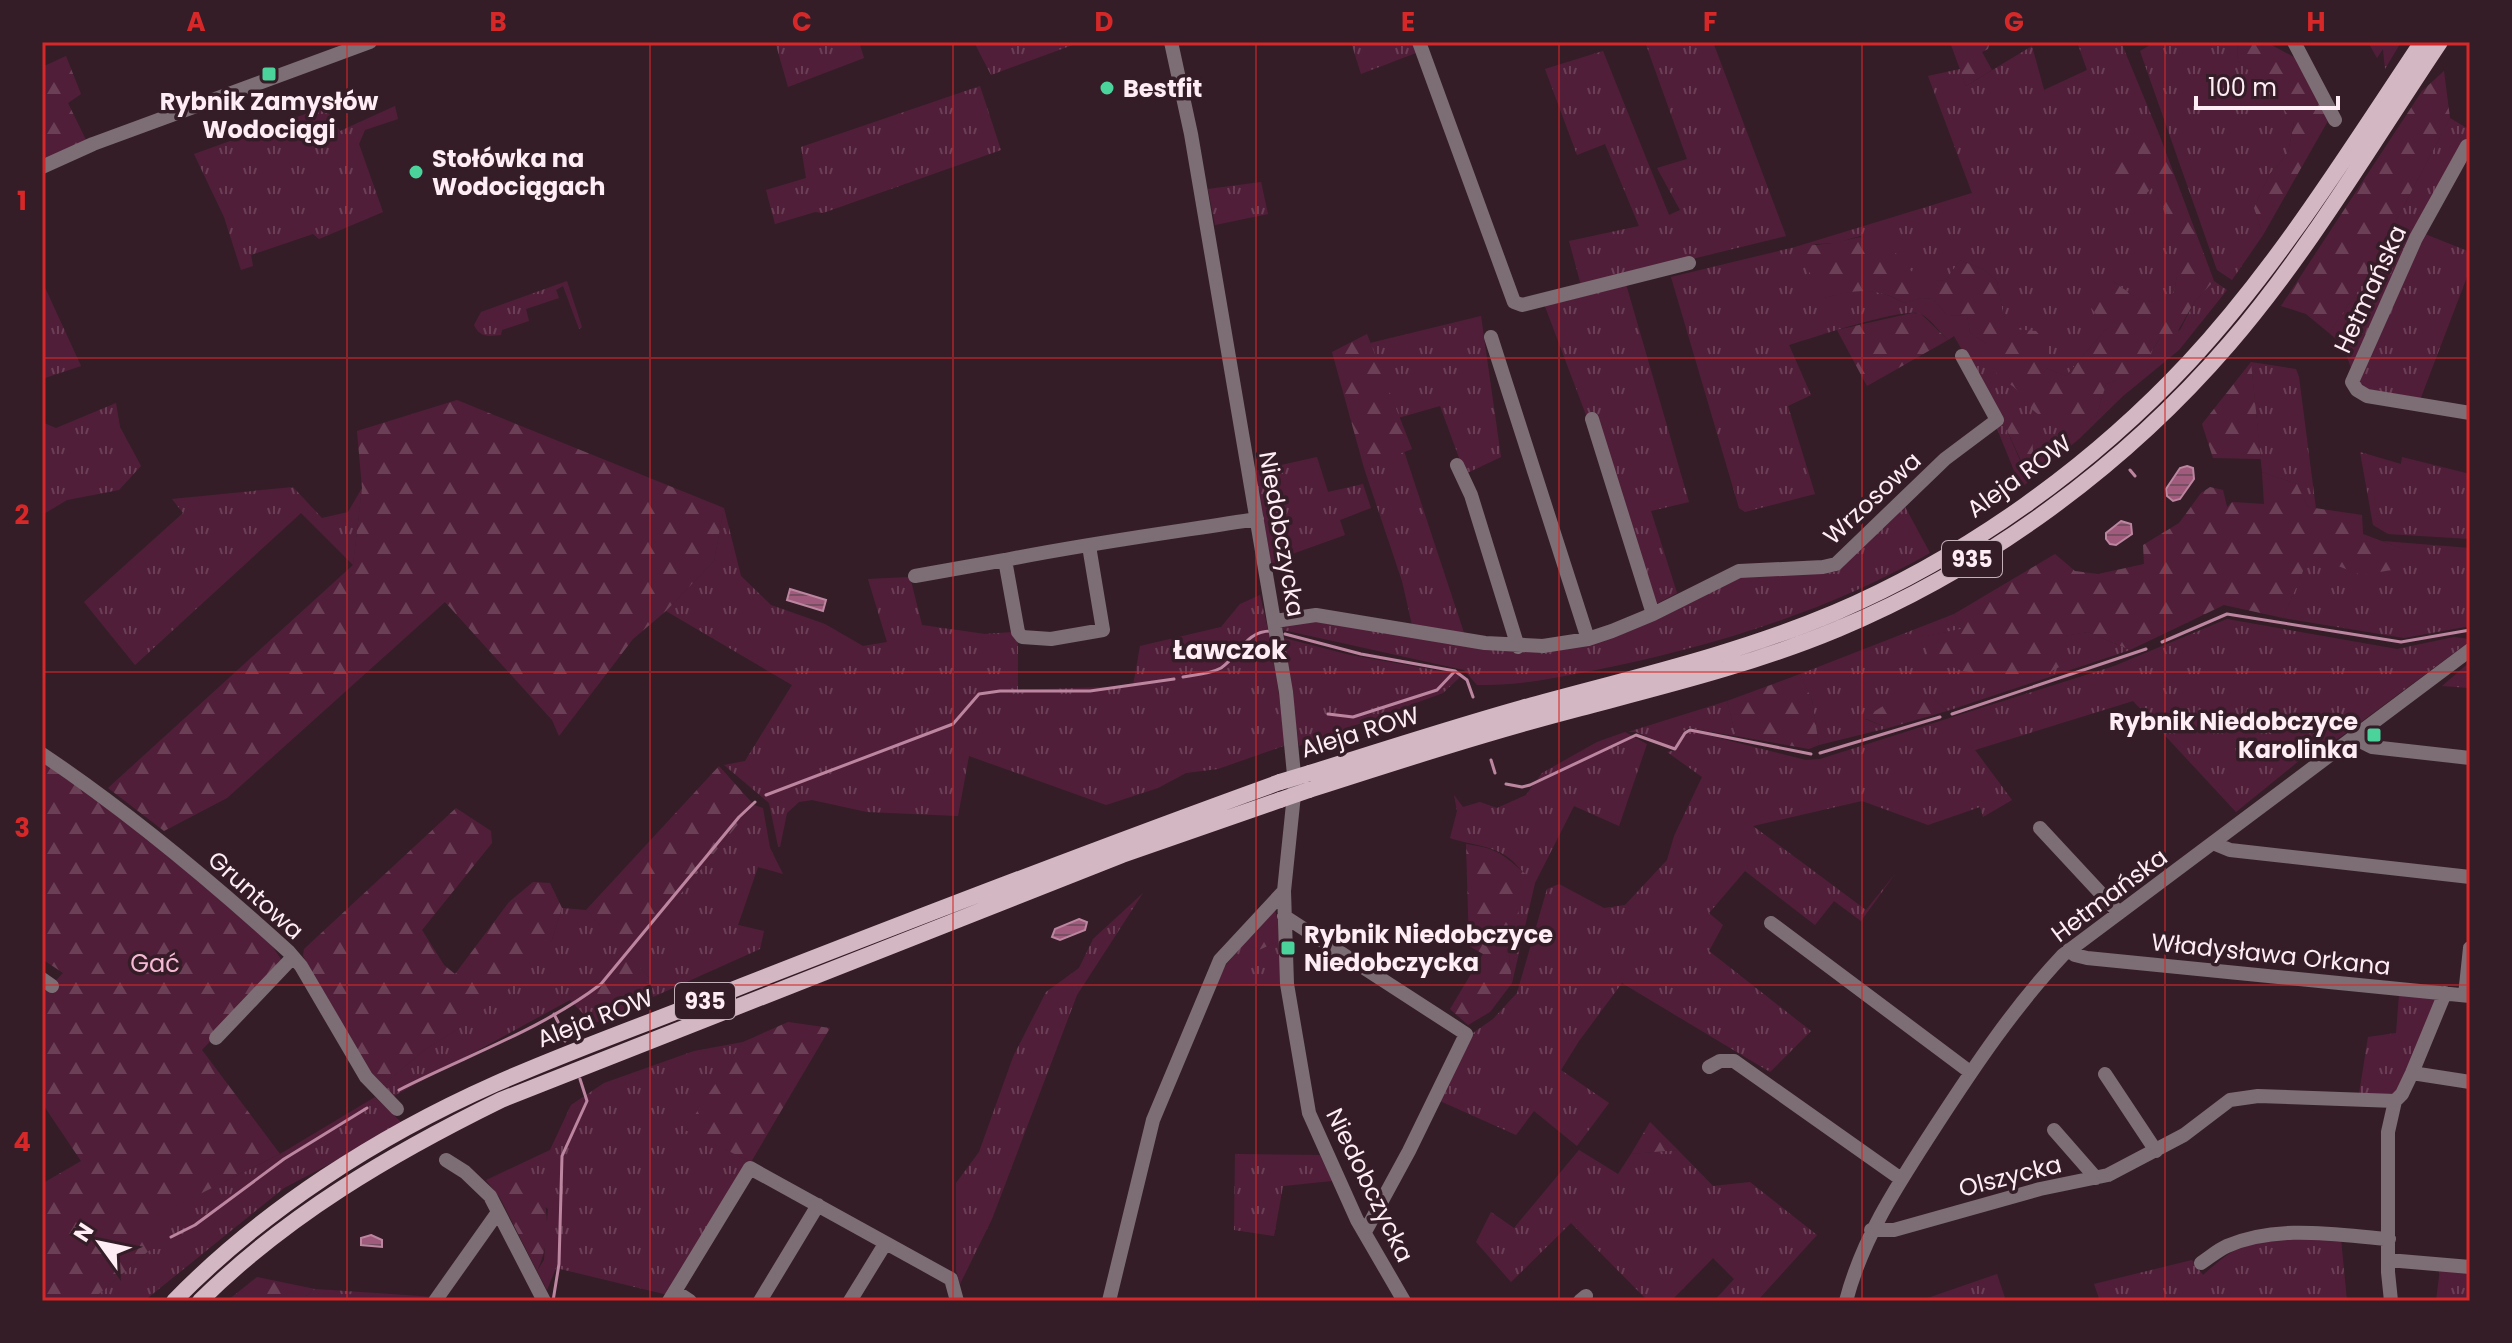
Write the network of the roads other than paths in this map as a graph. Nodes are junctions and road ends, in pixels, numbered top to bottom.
1 (370, 42) edge
2 (1171, 42) edge
3 (1419, 42) edge
4 (2294, 42) edge
5 (2422, 42) edge
6 (2440, 42) edge
7 (2335, 120) dead end
8 (2467, 146) dead end
9 (42, 167) edge
10 (1689, 263) dead end
11 (1491, 337) dead end
12 (1962, 356) dead end
13 (2470, 413) edge
14 (1592, 419) dead end
15 (1457, 465) dead end
16 (1257, 519) junction
17 (1089, 546) junction
18 (1005, 560) junction
19 (915, 576) dead end
20 (1653, 614) junction
21 (1275, 621) junction
22 (1588, 639) junction
23 (1518, 647) junction
24 (2470, 650) edge
25 (2354, 738) junction
26 (42, 754) edge
27 (2470, 758) edge
28 (1310, 781) junction
29 (2040, 828) dead end
30 (2213, 843) junction
31 (2470, 877) edge
32 (1284, 891) junction
33 (2119, 913) junction
34 (1284, 916) junction
35 (1771, 923) dead end
36 (2470, 948) edge
37 (2069, 950) junction
38 (293, 957) junction
39 (2445, 993) junction
40 (2468, 995) edge
41 (216, 1038) dead end
42 (1709, 1067) dead end
43 (1970, 1072) junction
44 (2412, 1073) junction
45 (2105, 1074) dead end
46 (2470, 1082) edge
47 (2395, 1101) junction
48 (397, 1109) dead end
49 (2054, 1130) dead end
50 (2156, 1151) junction
51 (446, 1160) dead end
52 (2096, 1178) junction
53 (1901, 1179) junction
54 (818, 1205) junction
55 (498, 1212) junction
56 (1871, 1230) junction
57 (1365, 1232) junction
58 (2389, 1239) junction
59 (885, 1244) junction
60 (2388, 1260) junction
61 (2201, 1263) dead end
62 (2470, 1267) edge
63 (672, 1296) edge
64 (174, 1301) edge
65 (200, 1301) edge
66 (435, 1301) edge
67 (544, 1301) edge
68 (690, 1301) edge
69 (760, 1301) edge
70 (850, 1301) edge
71 (957, 1301) edge
72 (1109, 1301) edge
73 (1404, 1301) edge
74 (1846, 1301) edge
75 (2391, 1301) edge

1 - 9 street
2 - 16 street, Niedobczycka
3 - 10 street
4 - 7 street
5 - 28 main road, Aleja ROW / 935
6 - 28 main road, Aleja ROW / 935
8 - 13 street, Hetmańska
11 - 22 street
12 - 20 street, Wrzosowa
14 - 20 street
15 - 23 street
16 - 17 street
16 - 21 street, Niedobczycka
17 - 18 street
17 - 18 street
18 - 19 street
20 - 22 street, Wrzosowa
21 - 23 street, Wrzosowa
21 - 32 street, Niedobczycka
22 - 23 street, Wrzosowa
24 - 25 street, Hetmańska
25 - 27 street
25 - 30 street, Hetmańska
26 - 38 street, Gruntowa
28 - 64 main road, Aleja ROW / 935, bridge
28 - 65 main road, Aleja ROW / 935, bridge
29 - 33 street
30 - 31 street
30 - 33 street, Hetmańska
32 - 34 street, Niedobczycka
32 - 72 street
33 - 37 street, Hetmańska
34 - 57 street, Niedobczycka
34 - 57 street
35 - 43 street
36 - 40 street
37 - 39 street, Władysława Orkana
37 - 43 street, Hetmańska
38 - 41 street
38 - 48 street, Gruntowa
39 - 40 street, Władysława Orkana
39 - 44 street
42 - 53 street
43 - 53 street, Hetmańska
44 - 46 street
44 - 47 street
45 - 50 street
47 - 50 street, Olszycka
47 - 58 street
49 - 52 street
50 - 52 street, Olszycka
51 - 55 street
52 - 56 street, Olszycka
53 - 56 street, Hetmańska
54 - 59 street
54 - 63 street
54 - 69 street
55 - 66 street
55 - 67 street
56 - 74 street, Hetmańska
57 - 73 street, Niedobczycka
58 - 60 street
58 - 61 street
59 - 70 street
59 - 71 street
60 - 62 street
60 - 75 street
63 - 68 street

